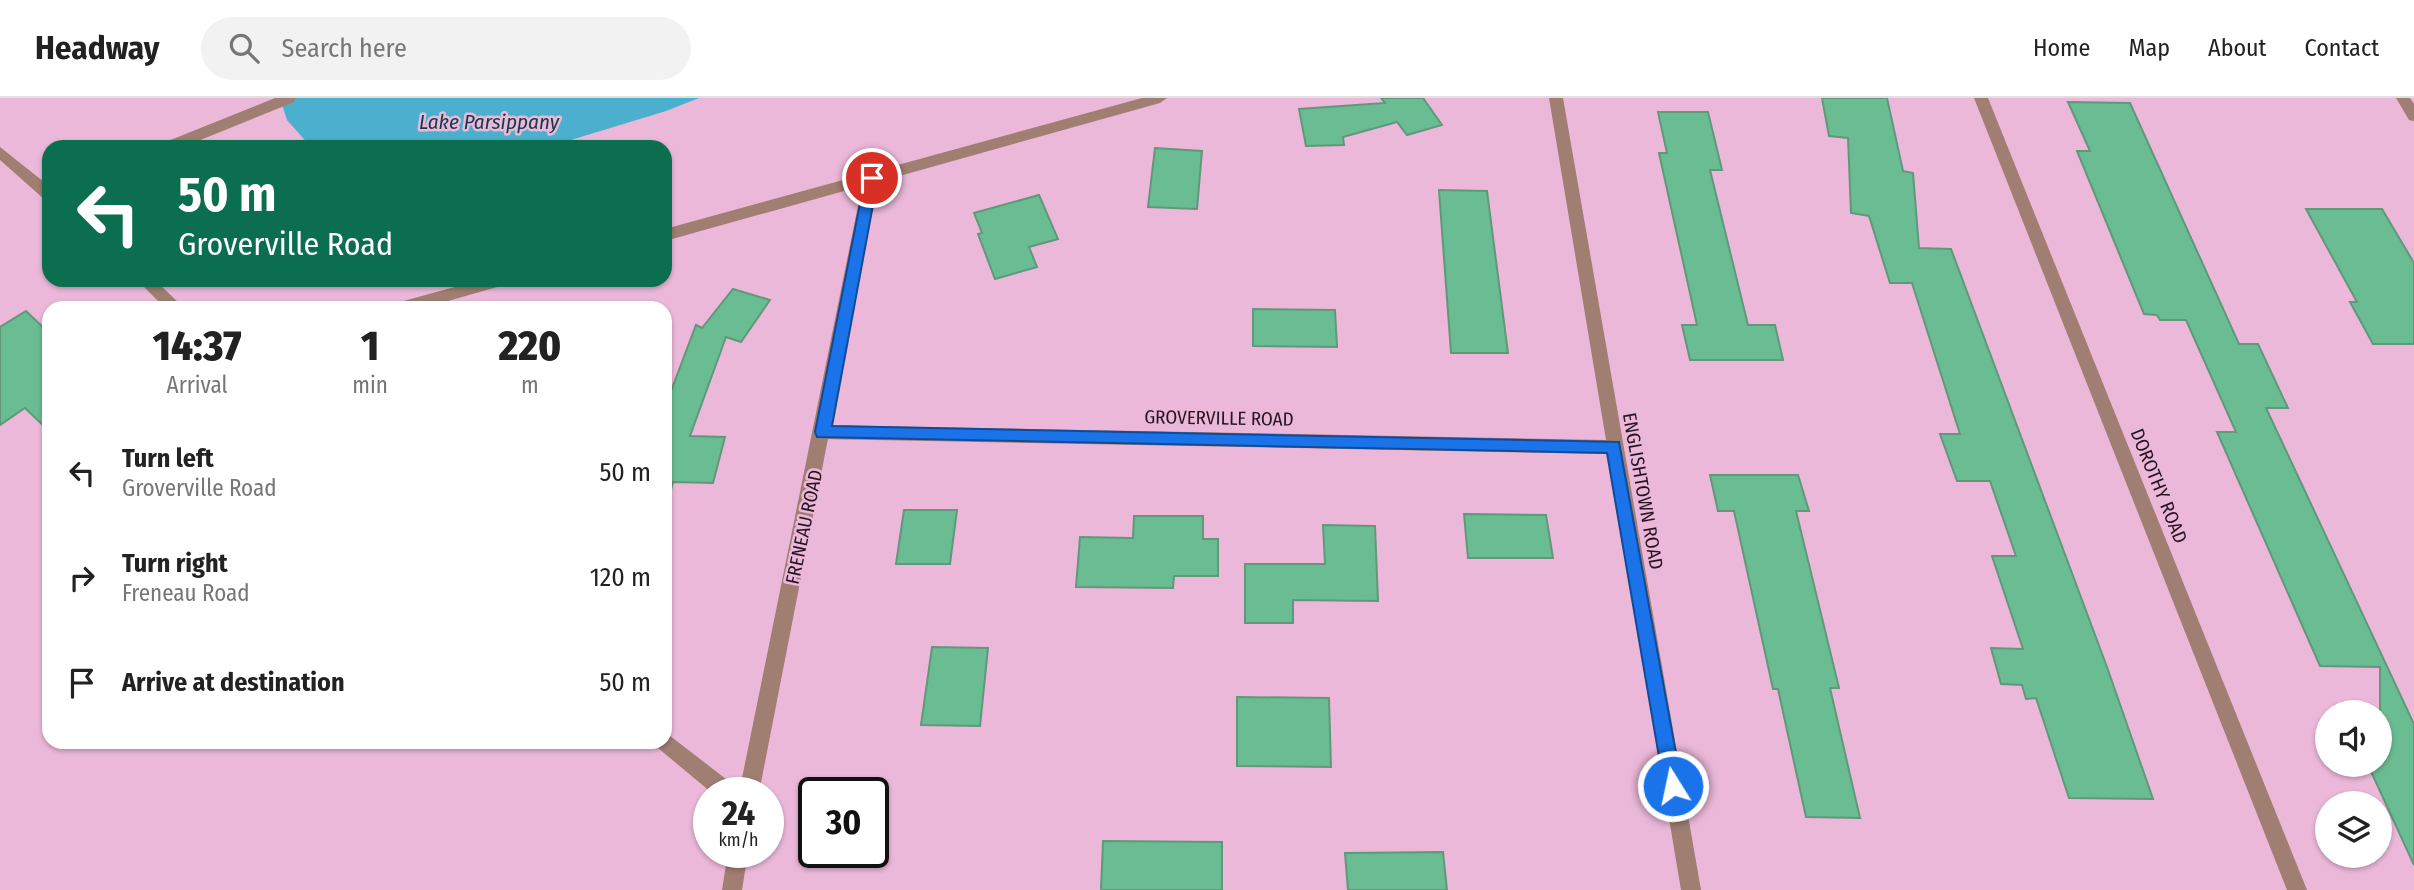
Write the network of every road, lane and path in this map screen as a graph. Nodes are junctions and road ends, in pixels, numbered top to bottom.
1 (289, 98) edge
2 (1160, 98) edge
3 (1556, 98) edge
4 (1982, 98) edge
5 (2403, 98) edge
6 (2414, 116) edge
7 (185, 140) edge
8 (0, 152) edge
9 (872, 178) junction
10 (42, 189) edge
11 (672, 233) edge
12 (153, 287) edge
13 (476, 287) edge
14 (168, 301) edge
15 (426, 301) edge
16 (823, 432) junction
17 (1613, 447) junction
18 (672, 747) edge
19 (709, 777) edge
20 (752, 777) edge
21 (735, 868) edge
22 (732, 890) edge
23 (1691, 890) edge
24 (2297, 890) edge

1 - 7 street
2 - 9 street
3 - 17 street, ENGLISHTOWN ROAD
4 - 24 street, DOROTHY ROAD
5 - 6 street
8 - 10 street
9 - 11 street
9 - 16 street, FRENEAU ROAD
12 - 14 street
13 - 15 street
16 - 17 street, GROVERVILLE ROAD
16 - 20 street, FRENEAU ROAD
17 - 23 street, ENGLISHTOWN ROAD
18 - 19 street
21 - 22 street

